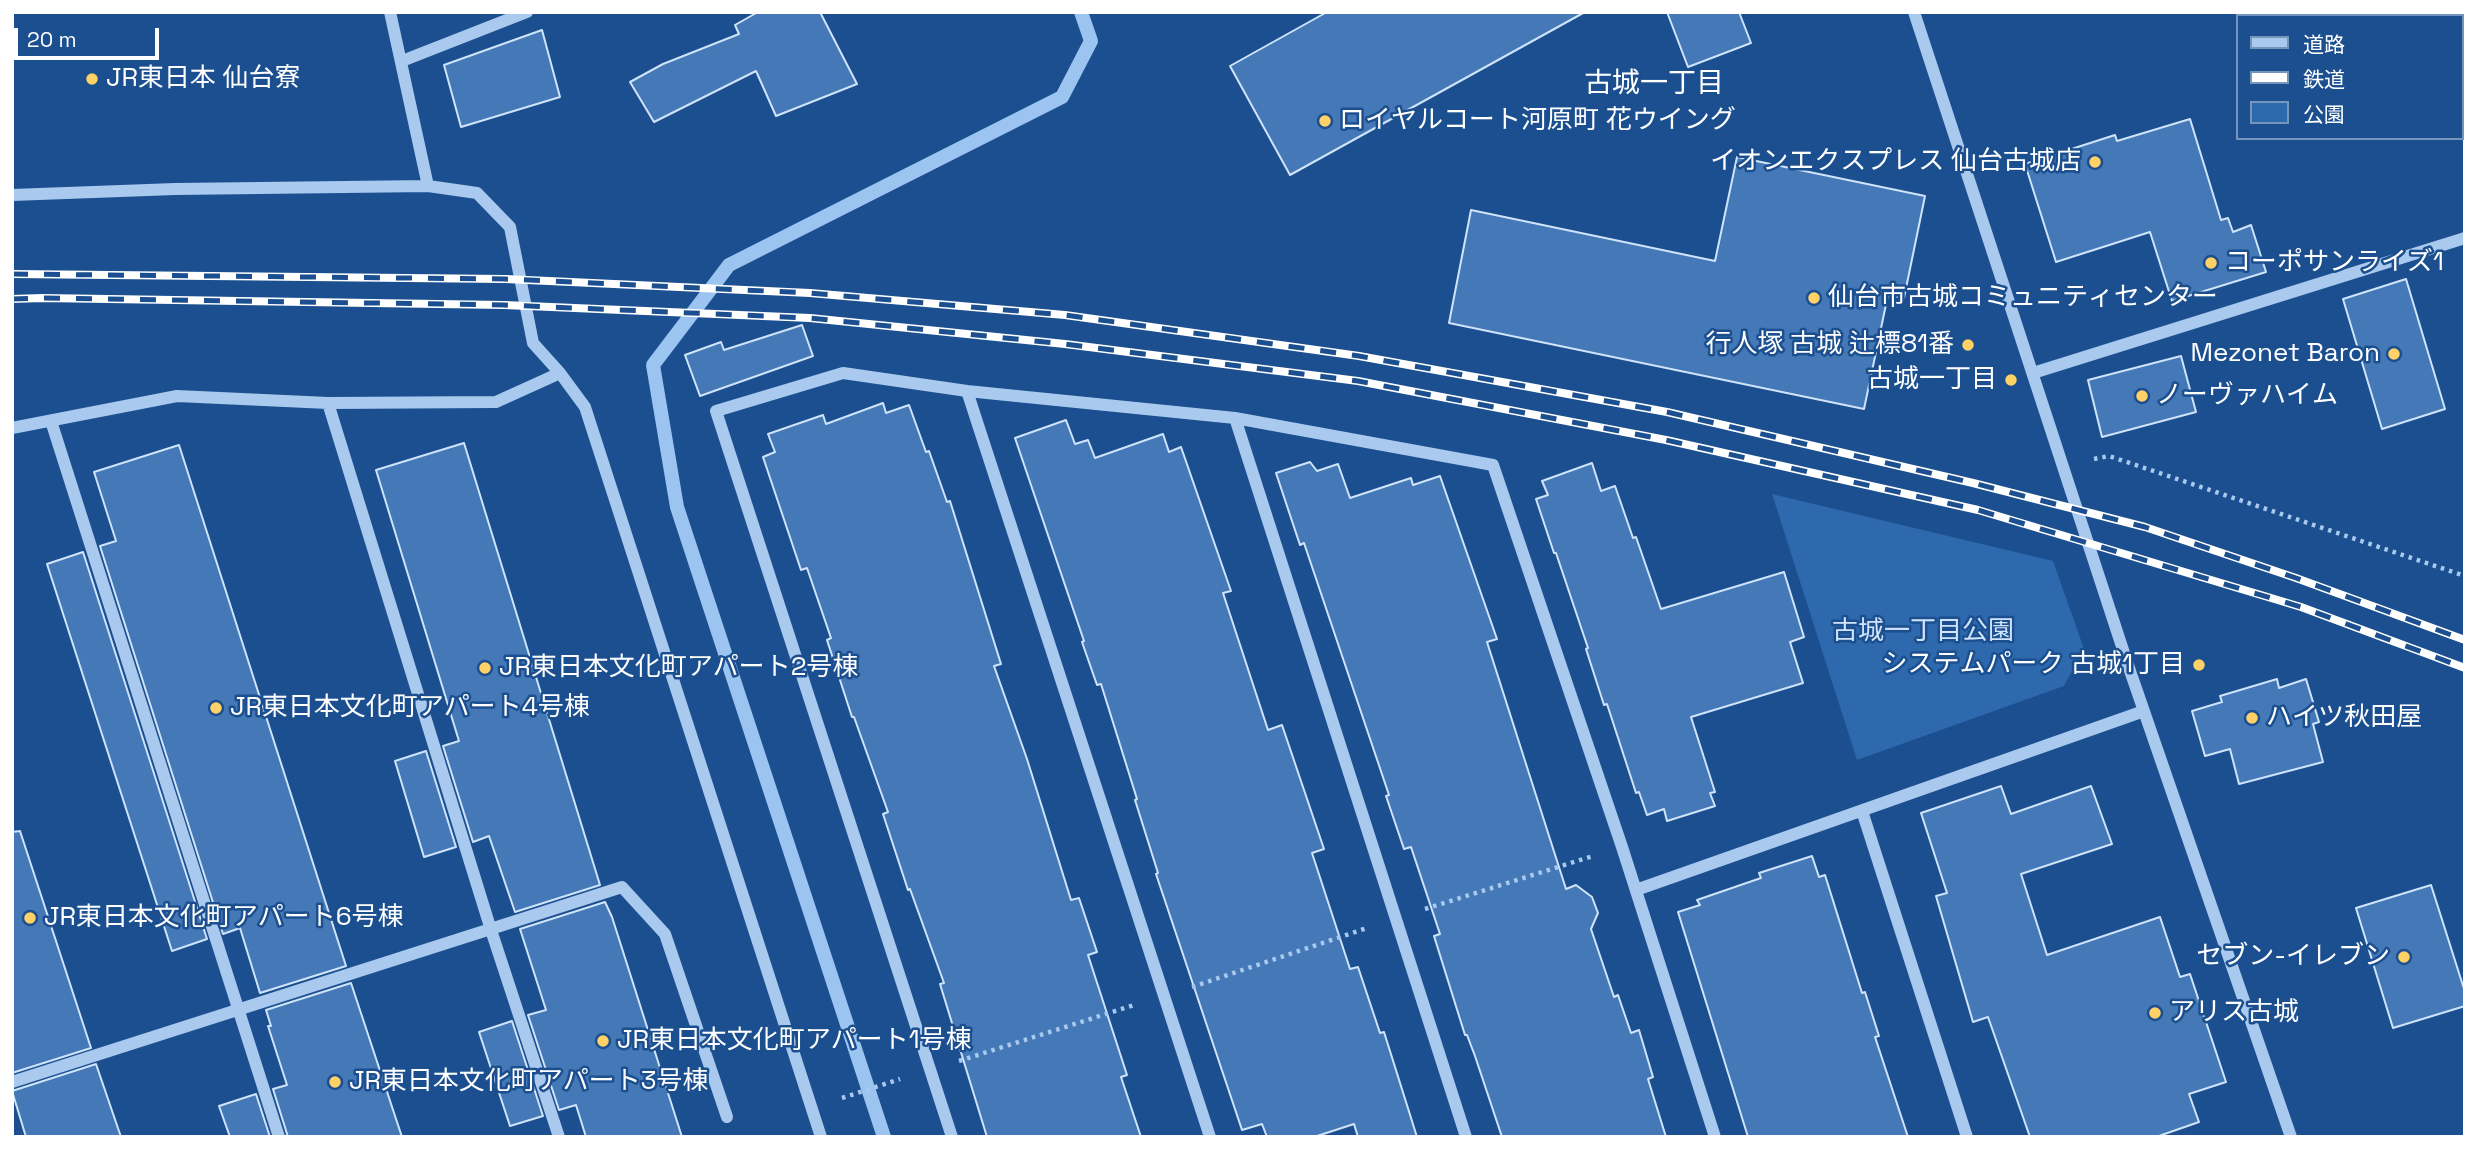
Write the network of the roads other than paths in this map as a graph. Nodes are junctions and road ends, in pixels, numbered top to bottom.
1 (390, 12) edge
2 (527, 12) edge
3 (1914, 12) edge
4 (402, 61) junction
5 (428, 186) junction
6 (12, 195) edge
7 (2465, 238) edge
8 (560, 373) junction
9 (2033, 373) junction
10 (967, 391) junction
11 (328, 403) junction
12 (1235, 418) junction
13 (51, 421) junction
14 (12, 428) edge
15 (2144, 710) junction
16 (1862, 811) junction
17 (1636, 890) junction
18 (491, 930) junction
19 (238, 1009) junction
20 (12, 1082) edge
21 (727, 1117) dead end
22 (279, 1137) edge
23 (559, 1137) edge
24 (821, 1137) edge
25 (951, 1137) edge
26 (1210, 1137) edge
27 (1466, 1137) edge
28 (1715, 1137) edge
29 (1968, 1137) edge
30 (2291, 1137) edge

1 - 4 street
2 - 4 street
3 - 9 street
4 - 5 street
5 - 6 street
5 - 8 street
7 - 9 street
8 - 11 street
8 - 24 street
9 - 15 street
10 - 12 street
10 - 25 street
10 - 26 street
11 - 13 street
11 - 18 street
12 - 17 street
12 - 27 street
13 - 14 street
13 - 19 street
15 - 16 street
15 - 30 street
16 - 17 street
16 - 29 street
17 - 28 street
18 - 19 street
18 - 21 street
18 - 23 street
19 - 20 street
19 - 22 street

